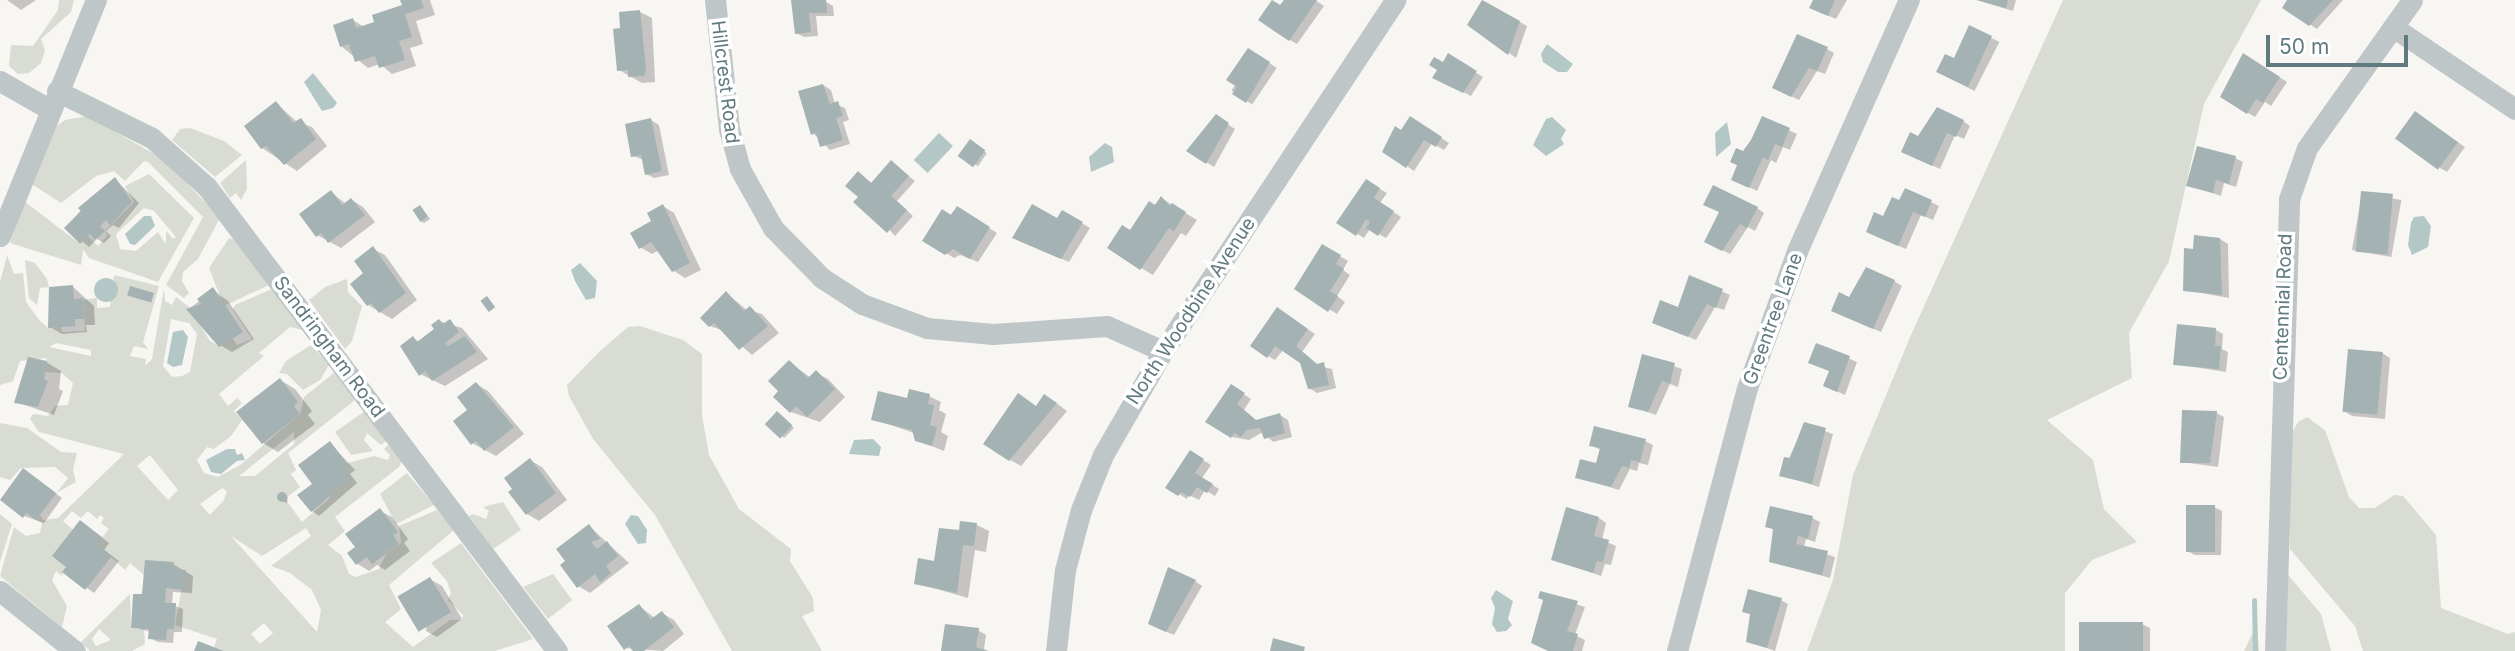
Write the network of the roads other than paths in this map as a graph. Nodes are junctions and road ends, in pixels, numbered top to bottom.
1 (96, 0) edge
2 (715, 0) edge
3 (1395, 0) edge
4 (1909, 0) edge
5 (2412, 0) edge
6 (2393, 27) junction
7 (0, 81) edge
8 (53, 100) junction
9 (2515, 109) edge
10 (0, 236) edge
11 (1163, 351) junction
12 (0, 591) edge
13 (75, 651) edge
14 (557, 651) edge
15 (1056, 651) edge
16 (1676, 651) edge
17 (2275, 651) edge

1 - 8 street
2 - 11 street, Hillcrest Road
3 - 11 street, North Woodbine Avenue
4 - 16 street, Greentree Lane
5 - 6 street, Centennial Road
6 - 9 street
6 - 17 street, Centennial Road
7 - 8 street, Sandringham Road
8 - 10 street
8 - 14 street, Sandringham Road
11 - 15 street, North Woodbine Avenue
12 - 13 street

